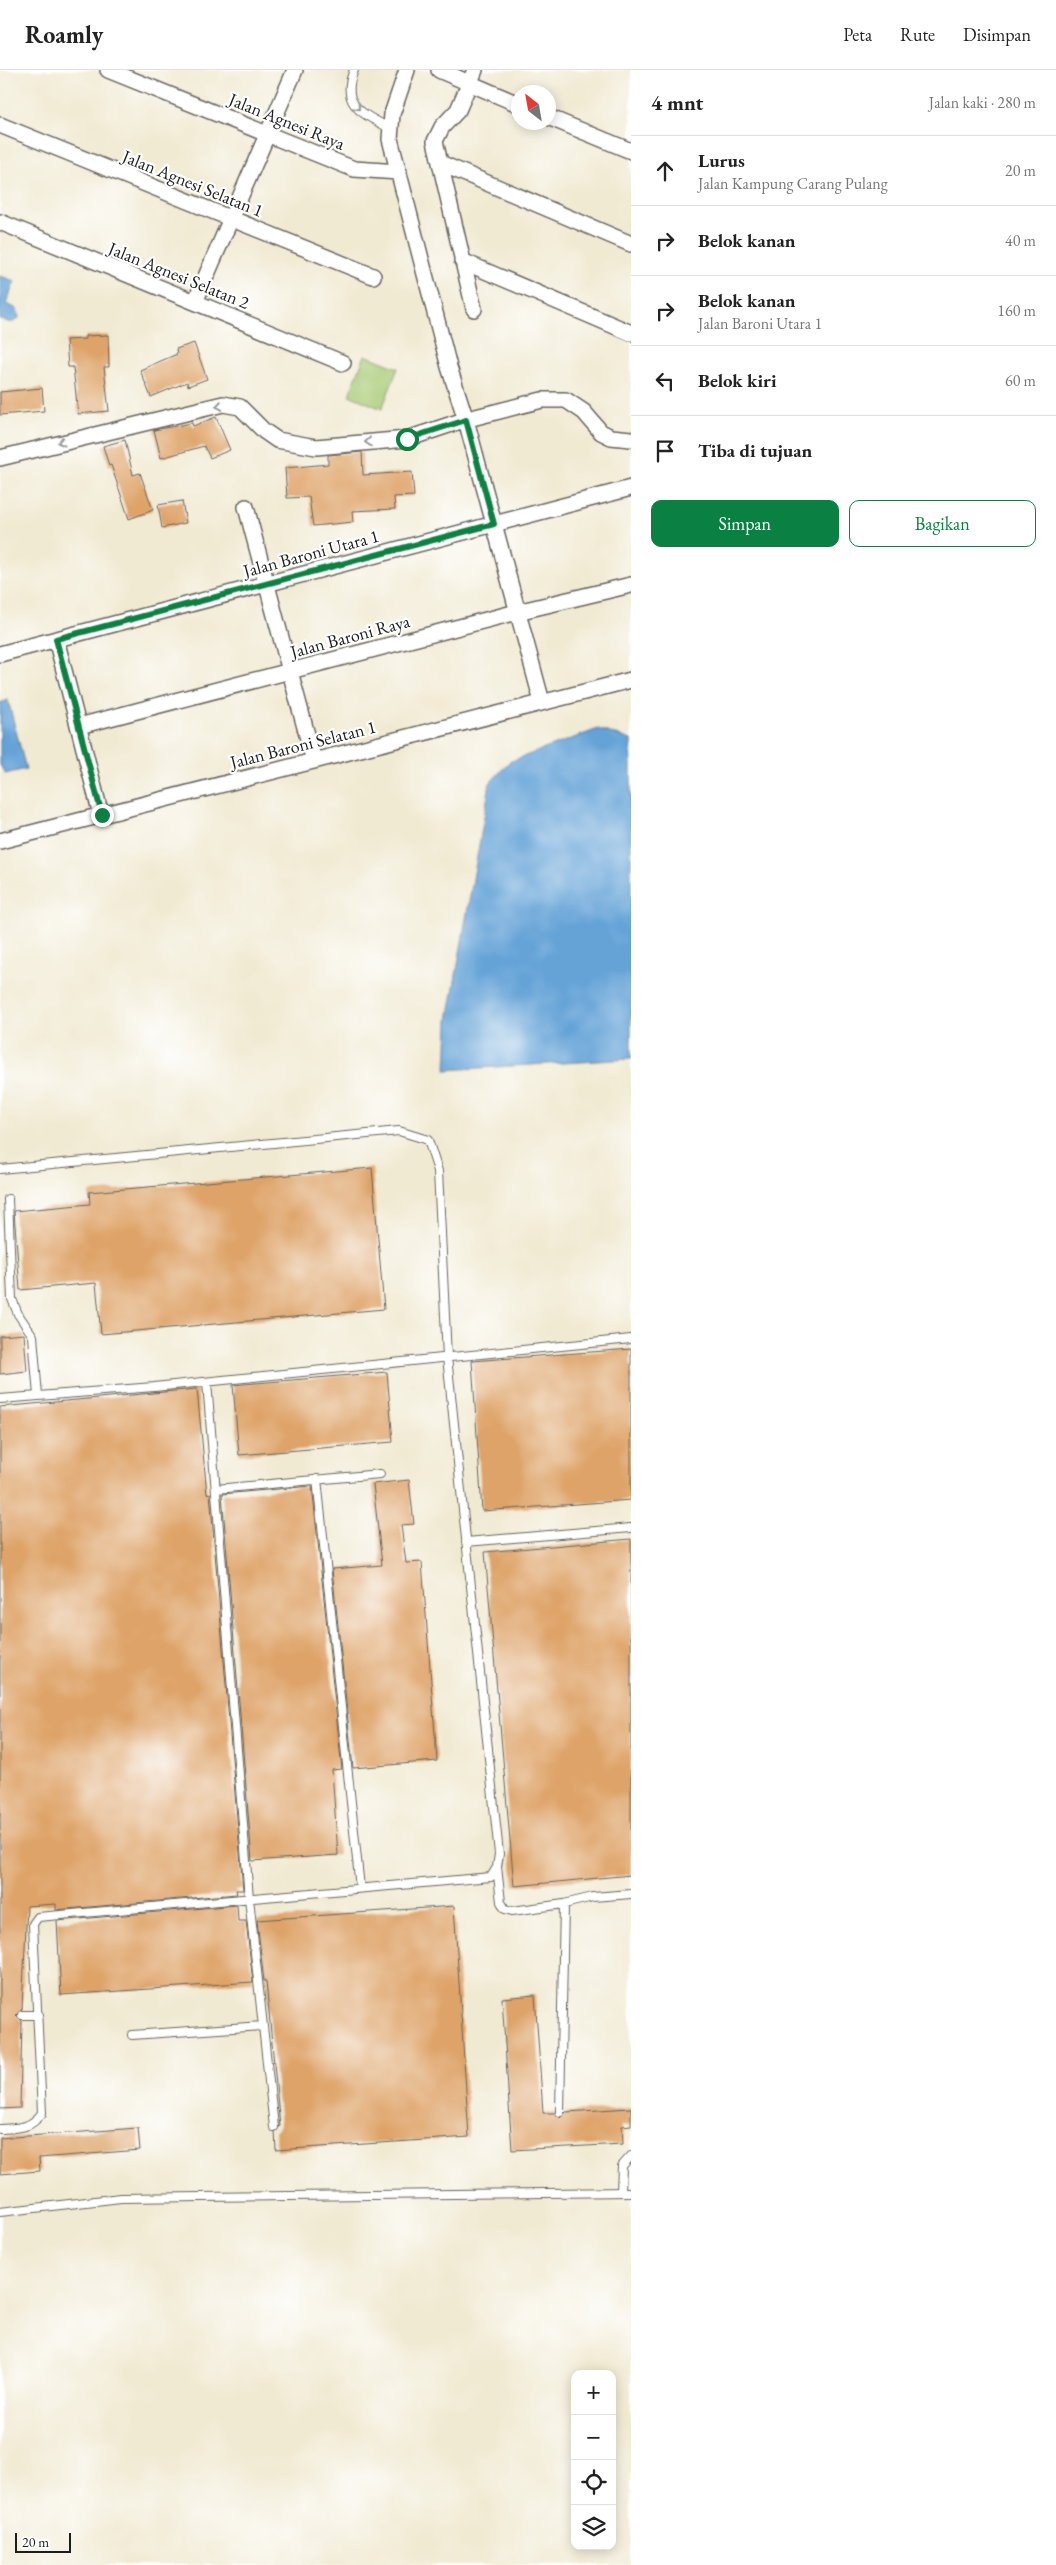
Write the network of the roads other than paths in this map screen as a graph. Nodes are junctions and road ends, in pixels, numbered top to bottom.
1 (108, 70) edge
2 (295, 70) edge
3 (354, 70) edge
4 (407, 70) edge
5 (439, 70) edge
6 (473, 77) edge
7 (511, 100) edge
8 (556, 120) edge
9 (0, 124) edge
10 (391, 129) junction
11 (267, 134) junction
12 (631, 151) edge
13 (440, 163) junction
14 (399, 172) junction
15 (231, 218) junction
16 (0, 222) edge
17 (631, 244) edge
18 (462, 261) junction
19 (372, 276) dead end
20 (195, 302) junction
21 (474, 309) dead end
22 (631, 333) edge
23 (343, 363) dead end
24 (466, 420) junction
25 (631, 439) edge
26 (0, 458) edge
27 (631, 488) edge
28 (246, 506) dead end
29 (494, 524) junction
30 (267, 584) junction
31 (631, 585) edge
32 (517, 612) junction
33 (56, 639) junction
34 (0, 654) edge
35 (290, 671) junction
36 (631, 680) edge
37 (614, 684) junction
38 (631, 690) edge
39 (542, 702) junction
40 (79, 726) junction
41 (314, 761) junction
42 (102, 815) junction
43 (0, 839) edge
44 (0, 1170) edge
45 (8, 1198) dead end
46 (631, 1339) edge
47 (448, 1357) junction
48 (207, 1382) junction
49 (38, 1396) junction
50 (0, 1399) edge
51 (380, 1474) dead end
52 (317, 1480) junction
53 (216, 1489) junction
54 (631, 1528) edge
55 (466, 1542) junction
56 (497, 1867) junction
57 (360, 1888) junction
58 (631, 1894) edge
59 (249, 1898) junction
60 (564, 1904) junction
61 (22, 2015) dead end
62 (39, 2015) junction
63 (263, 2026) junction
64 (132, 2035) dead end
65 (560, 2112) dead end
66 (274, 2127) dead end
67 (0, 2129) edge
68 (631, 2156) edge
69 (622, 2192) junction
70 (631, 2192) edge
71 (0, 2212) edge

1 - 11 street, Jalan Agnesi Raya
2 - 11 street
3 -> 10 lane
4 - 10 street
5 - 6 street
6 - 7 street
6 - 13 street
8 - 12 street
9 - 15 street, Jalan Agnesi Selatan 1
10 - 14 street
11 - 14 street, Jalan Agnesi Raya
11 - 15 street
13 - 17 street
13 - 18 street
14 - 24 street
15 - 19 street, Jalan Agnesi Selatan 1
15 - 20 street
16 - 20 street, Jalan Agnesi Selatan 2
18 - 21 street
18 - 22 street
20 - 23 street, Jalan Agnesi Selatan 2
24 - 25 street
24 -> 26 street
24 - 29 street
27 - 29 street, Jalan Baroni Utara 1
28 - 30 street
29 - 30 street, Jalan Baroni Utara 1
29 - 32 street
30 - 33 street, Jalan Baroni Utara 1
30 - 35 street
31 - 32 street, Jalan Baroni Raya
32 - 35 street, Jalan Baroni Raya
32 - 39 street
33 - 34 street, Jalan Baroni Utara 1
33 - 40 street
35 - 40 street, Jalan Baroni Raya
35 - 41 street
36 - 37 street, Jalan Baroni Selatan 1
37 - 38 street
37 - 39 street, Jalan Baroni Selatan 1
39 - 41 street, Jalan Baroni Selatan 1
40 - 42 street
41 - 42 street, Jalan Baroni Selatan 1
42 - 43 street, Jalan Baroni Selatan 1
44 - 47 lane
45 - 49 lane
46 - 47 lane
47 - 48 lane
47 - 55 lane
48 - 49 lane
48 - 53 lane
49 - 50 lane
51 - 52 lane
52 - 53 lane
52 - 57 lane
53 - 59 lane
54 - 55 lane
55 - 56 lane
56 - 57 lane
56 - 60 lane
57 - 59 lane
58 - 60 lane
59 - 62 lane
59 - 63 lane
60 - 65 lane
61 - 62 lane
62 - 67 lane
63 - 64 lane
63 - 66 lane
68 - 69 lane
69 - 70 lane
69 - 71 lane

